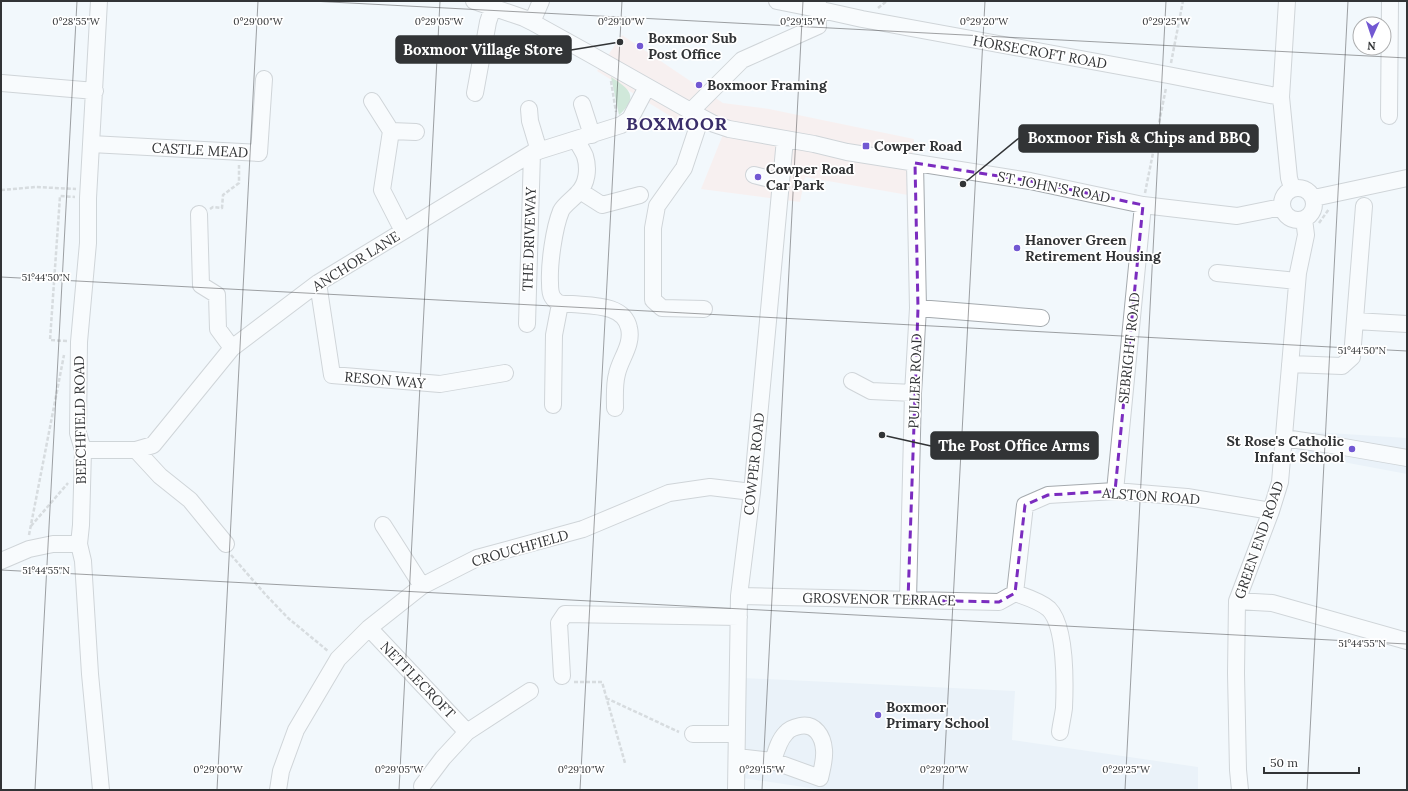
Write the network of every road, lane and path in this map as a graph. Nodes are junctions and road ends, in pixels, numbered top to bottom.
1 (99, 1) edge
2 (474, 1) edge
3 (541, 1) edge
4 (777, 1) edge
5 (1183, 1) edge
6 (1287, 1) edge
7 (1390, 1) edge
8 (818, 5) edge
9 (493, 7) junction
10 (532, 22) junction
11 (606, 63) junction
12 (1168, 75) junction
13 (264, 79) dead end
14 (2, 83) dead end
15 (647, 87) junction
16 (94, 91) junction
17 (475, 93) dead end
18 (1281, 97) junction
19 (372, 101) dead end
20 (582, 104) dead end
21 (529, 109) dead end
22 (696, 115) junction
23 (1389, 116) dead end
24 (621, 125) junction
25 (391, 131) junction
26 (416, 132) dead end
27 (592, 135) junction
28 (785, 139) junction
29 (576, 140) junction
30 (91, 144) junction
31 (240, 152) junction
32 (536, 152) junction
33 (915, 163) junction
34 (754, 175) dead end
35 (1407, 178) edge
36 (781, 182) junction
37 (1292, 188) junction
38 (1, 190) edge
39 (580, 191) junction
40 (88, 194) junction
41 (640, 195) dead end
42 (1314, 198) junction
43 (1333, 203) dead end
44 (1143, 205) junction
45 (1364, 206) dead end
46 (1282, 207) junction
47 (199, 214) joint
48 (1311, 222) junction
49 (404, 231) junction
50 (1217, 273) dead end
51 (1297, 281) junction
52 (318, 283) junction
53 (560, 304) junction
54 (918, 308) junction
55 (704, 309) dead end
56 (1041, 318) dead end
57 (1355, 321) junction
58 (527, 324) dead end
59 (1407, 324) edge
60 (232, 348) junction
61 (1290, 364) junction
62 (505, 373) dead end
63 (852, 381) dead end
64 (913, 393) junction
65 (553, 405) dead end
66 (615, 408) dead end
67 (1284, 438) junction
68 (83, 450) junction
69 (136, 450) junction
70 (1407, 458) edge
71 (82, 467) junction
72 (1115, 490) junction
73 (752, 492) junction
74 (1271, 511) junction
75 (383, 526) dead end
76 (31, 527) junction
77 (79, 544) junction
78 (226, 544) joint
79 (28, 550) junction
80 (1, 561) edge
81 (422, 586) junction
82 (1016, 593) junction
83 (739, 596) junction
84 (908, 600) junction
85 (1237, 601) junction
86 (739, 617) junction
87 (369, 628) junction
88 (1407, 642) edge
89 (338, 659) junction
90 (562, 676) joint
91 (530, 691) dead end
92 (606, 698) junction
93 (467, 732) junction
94 (1060, 732) dead end
95 (693, 734) joint
96 (737, 734) junction
97 (737, 757) junction
98 (773, 761) dead end
99 (625, 763) dead end
100 (422, 786) dead end
101 (100, 790) edge
102 (278, 790) edge
103 (736, 790) edge
104 (1240, 790) edge

1 - 16 street, BEECHFIELD ROAD
2 - 9 street, ST. JOHN'S ROAD
3 - 10 street
4 - 8 street, HORSECROFT ROAD
5 - 12 path
6 - 18 street
7 - 23 street
8 - 12 street, HORSECROFT ROAD
8 - 22 street
9 - 10 street, ST. JOHN'S ROAD
9 - 17 street
10 - 11 street, ST. JOHN'S ROAD
11 - 15 street, ST. JOHN'S ROAD
11 - 24 path
12 - 18 street, HORSECROFT ROAD
12 - 44 path
13 - 31 street, CASTLE MEAD
14 - 16 street
15 - 22 street, ST. JOHN'S ROAD
15 - 24 street, ANCHOR LANE
16 - 30 street, BEECHFIELD ROAD
18 - 37 street
19 - 25 street
20 - 27 street
21 - 32 street, THE DRIVEWAY
22 - 28 street, ST. JOHN'S ROAD
22 - 55 street
24 - 27 street, ANCHOR LANE
25 - 26 street
25 - 49 street
27 - 29 street, ANCHOR LANE
28 - 33 street, ST. JOHN'S ROAD
28 - 36 street, COWPER ROAD
29 - 32 street, ANCHOR LANE
29 - 39 street
30 - 31 street, CASTLE MEAD
30 - 40 street, BEECHFIELD ROAD
31 - 47 path
32 - 49 street, ANCHOR LANE
32 - 58 street, THE DRIVEWAY
33 - 44 street, ST. JOHN'S ROAD
33 - 54 street, PULLER ROAD
34 - 36 street
35 - 42 street
36 - 73 street, COWPER ROAD
37 - 42 street
37 - 46 street
38 - 40 path
39 - 41 street
39 - 53 street
40 - 68 street, BEECHFIELD ROAD
40 - 76 path
42 - 48 street
43 - 48 path
44 - 46 street, ST. JOHN'S ROAD
44 - 72 street, SEBRIGHT ROAD
45 - 57 street
46 - 48 street
47 - 60 street
48 - 51 street, GREEN END ROAD
49 - 52 street, ANCHOR LANE
50 - 51 street
51 - 61 street, GREEN END ROAD
52 - 60 street, ANCHOR LANE
52 - 62 street, RESON WAY
53 - 65 street
53 - 66 street
54 - 56 street
54 - 64 street, PULLER ROAD
57 - 59 street
57 - 61 street
60 - 69 street, ANCHOR LANE
61 - 67 street, GREEN END ROAD
63 - 64 street
64 - 84 street, PULLER ROAD
67 - 70 street
67 - 74 street, GREEN END ROAD
68 - 69 street, ANCHOR LANE
68 - 71 street, BEECHFIELD ROAD
69 - 78 street
71 - 76 path
71 - 77 street, BEECHFIELD ROAD
72 - 74 street, ALSTON ROAD
72 - 82 street, ALSTON ROAD
73 - 81 street, CROUCHFIELD
73 - 83 street, COWPER ROAD
74 - 85 street, GREEN END ROAD
75 - 81 street
76 - 79 path
77 - 79 street
77 - 101 street, BEECHFIELD ROAD
78 - 89 path
79 - 80 street
81 - 87 street, CROUCHFIELD
82 - 84 street, GROSVENOR TERRACE
82 - 94 street
83 - 84 street, GROSVENOR TERRACE
83 - 86 street, COWPER ROAD
85 - 88 street
85 - 104 street, GREEN END ROAD
86 - 90 street
86 - 96 street, COWPER ROAD
87 - 89 street, CROUCHFIELD
87 - 93 street, NETTLECROFT
89 - 102 street, CROUCHFIELD
90 - 92 path
91 - 93 street
92 - 95 path
92 - 99 path
93 - 100 street
95 - 96 street
96 - 97 street, COWPER ROAD
97 - 98 street
97 - 103 street, COWPER ROAD

